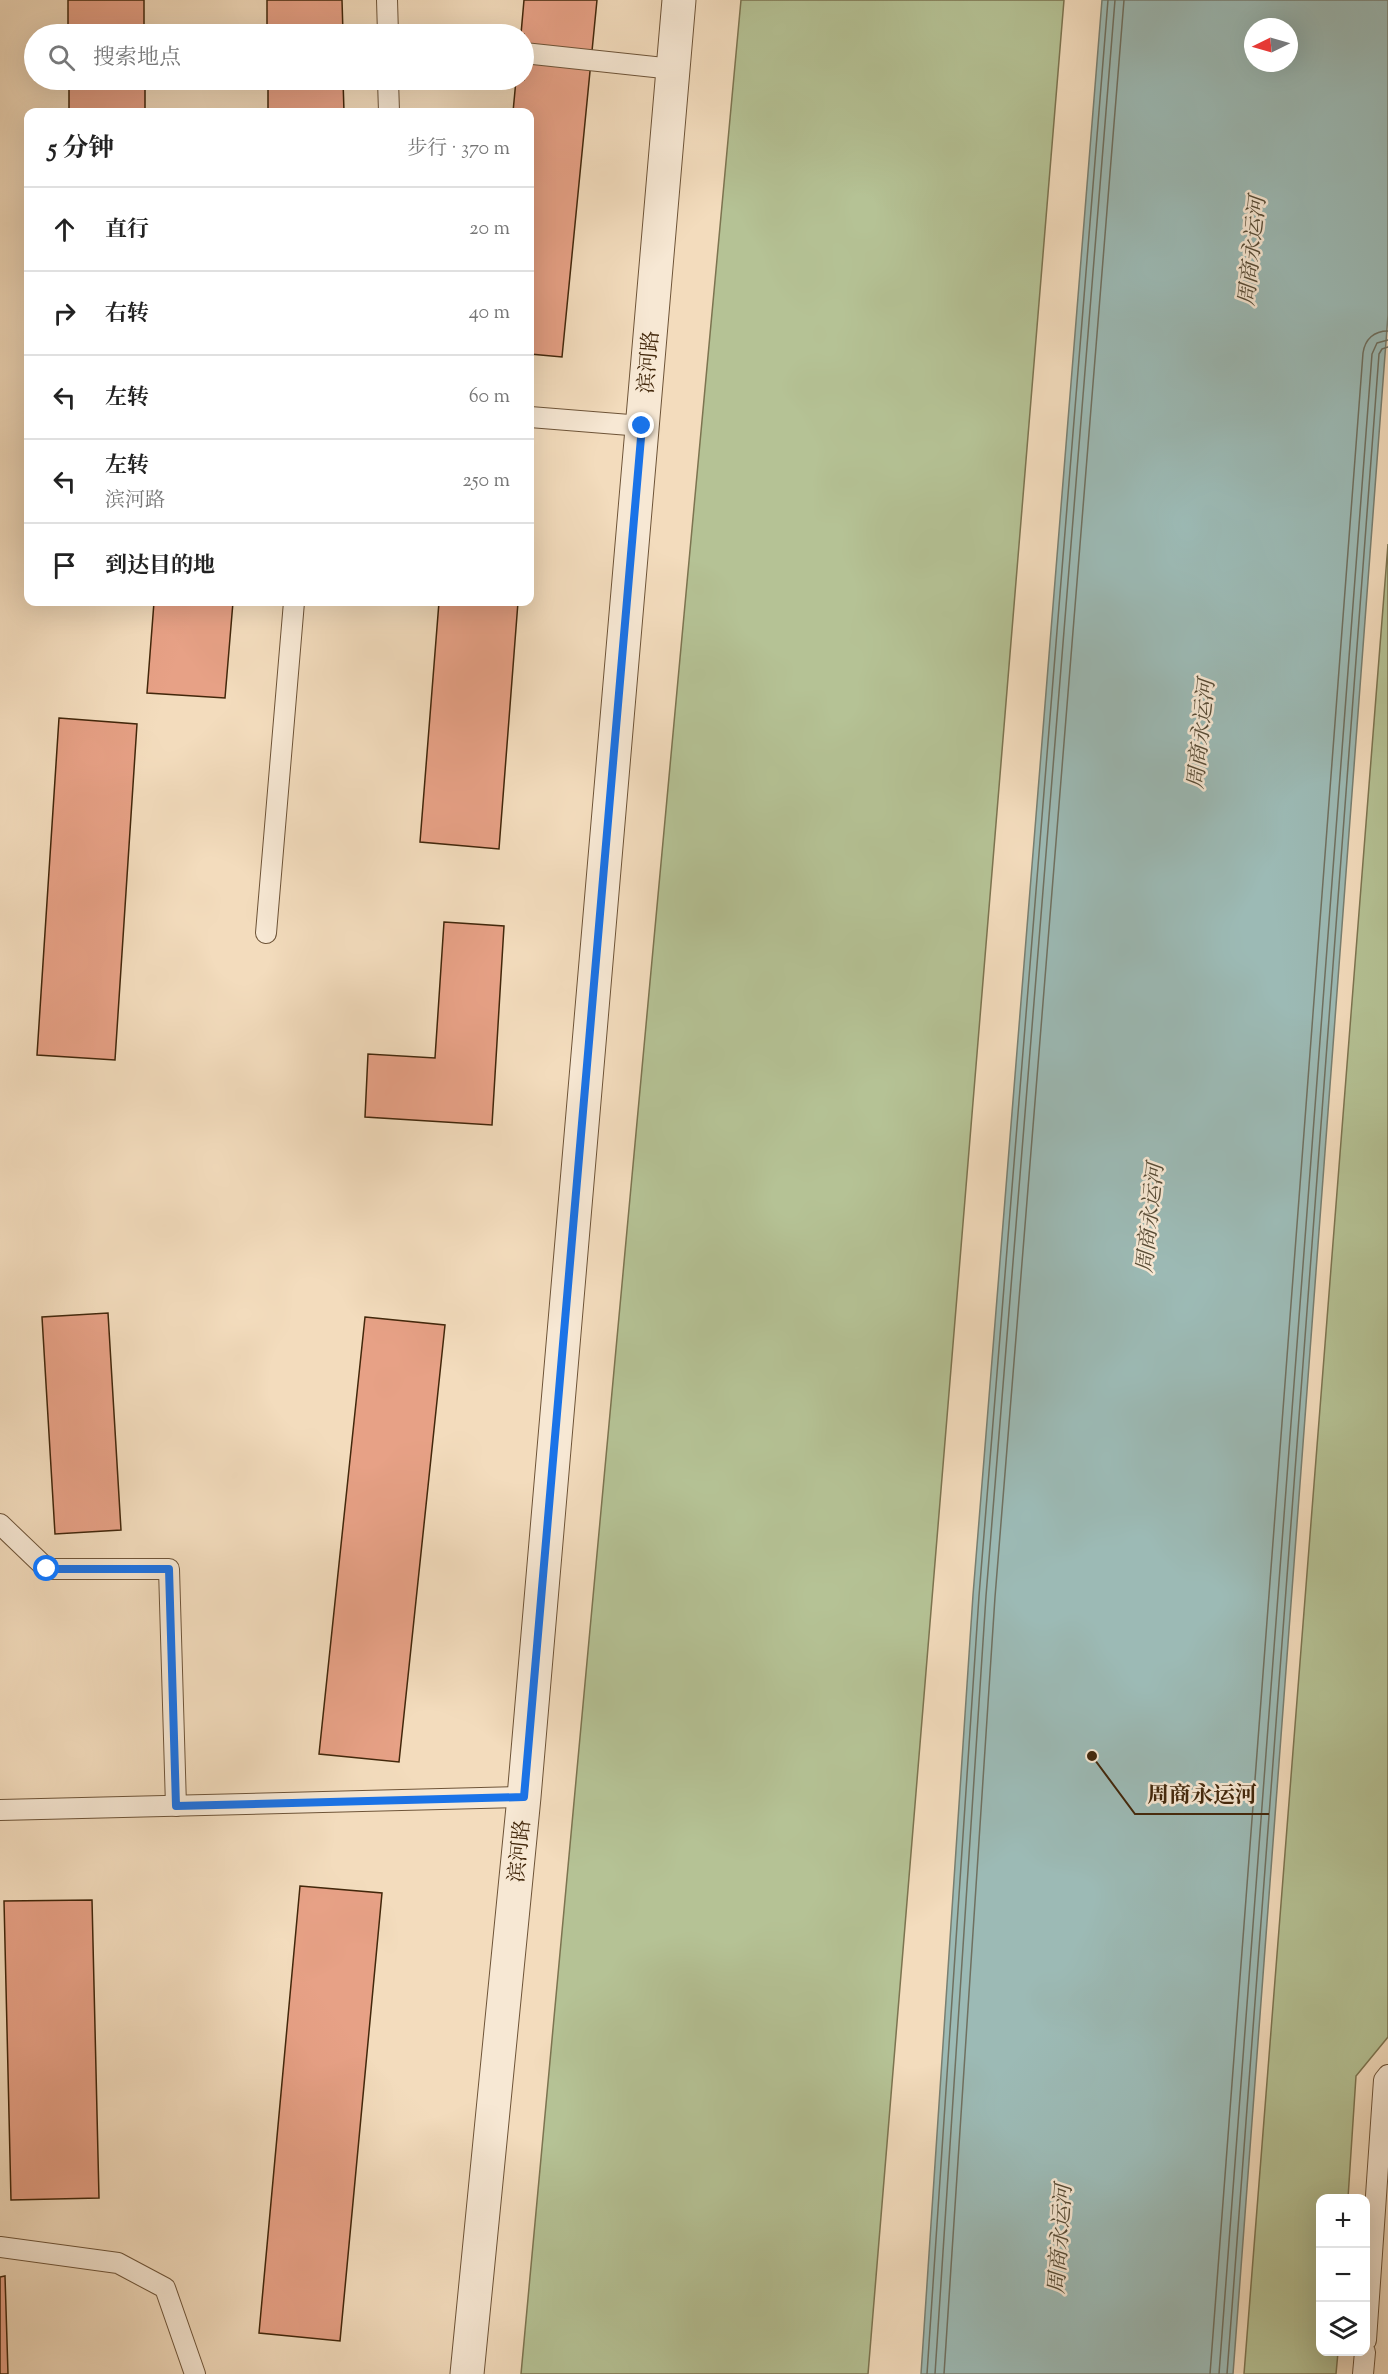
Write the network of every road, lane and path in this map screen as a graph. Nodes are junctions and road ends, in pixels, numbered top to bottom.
1 (387, 0) edge
2 (679, 0) edge
3 (388, 24) edge
4 (534, 54) edge
5 (673, 69) junction
6 (388, 90) edge
7 (389, 108) edge
8 (534, 417) edge
9 (642, 426) junction
10 (294, 606) edge
11 (266, 933) dead end
12 (0, 1524) edge
13 (524, 1797) junction
14 (176, 1806) junction
15 (0, 1810) edge
16 (1388, 2075) edge
17 (0, 2247) edge
18 (1368, 2302) edge
19 (1365, 2356) edge
20 (195, 2374) edge
21 (467, 2374) edge
22 (1363, 2374) edge

1 - 3 lane
2 - 5 street, 滨河路
4 - 5 lane
5 - 9 street, 滨河路
6 - 7 lane
8 - 9 lane
9 - 13 street, 滨河路
10 - 11 lane
12 - 14 lane
13 - 14 lane
13 - 21 street, 滨河路
14 - 15 lane
16 - 18 lane
17 - 20 lane
19 - 22 lane

